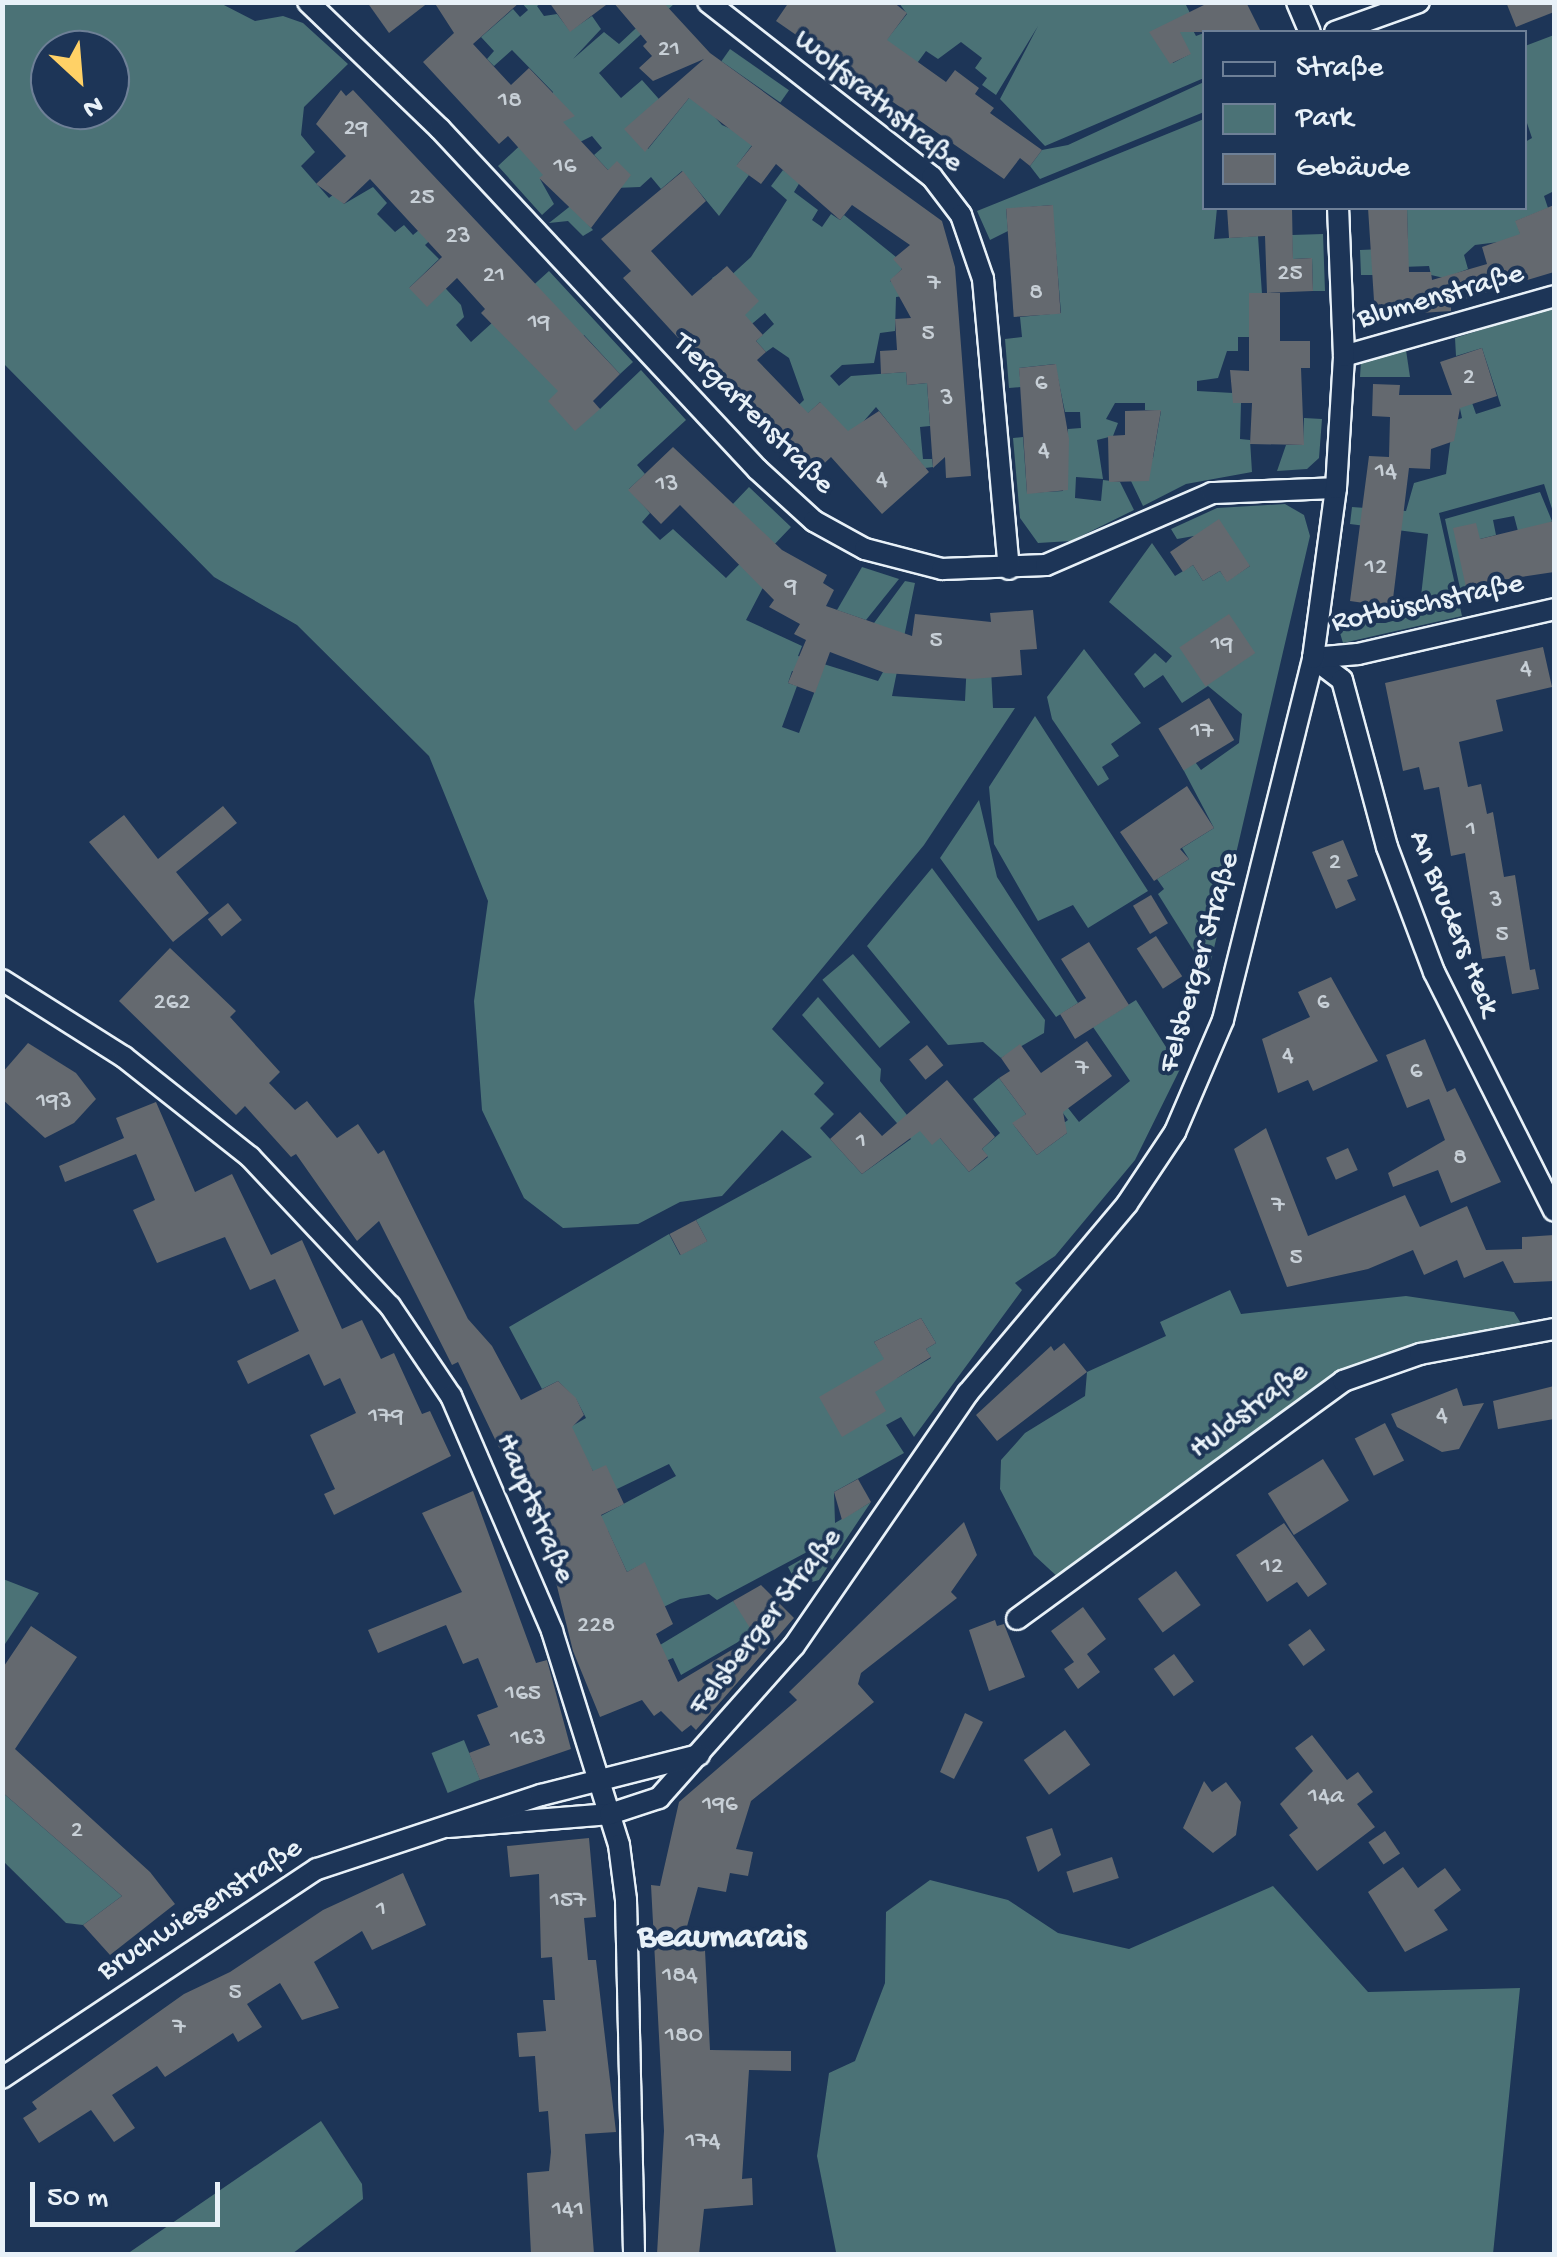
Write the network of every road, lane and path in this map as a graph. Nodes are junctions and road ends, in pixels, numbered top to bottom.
1 (308, 2) edge
2 (708, 2) edge
3 (1297, 2) edge
4 (1419, 2) edge
5 (1309, 30) edge
6 (1341, 30) edge
7 (1338, 210) edge
8 (1554, 296) edge
9 (1344, 356) junction
10 (1336, 488) junction
11 (1009, 569) junction
12 (1554, 609) edge
13 (1312, 658) junction
14 (2, 980) edge
15 (1554, 1211) edge
16 (1554, 1329) edge
17 (1017, 1619) dead end
18 (699, 1755) junction
19 (601, 1779) junction
20 (610, 1814) junction
21 (448, 1827) junction
22 (2, 2078) edge
23 (634, 2254) edge

1 - 11 street, Tiergartenstraße
2 - 11 street, Wolfsrathstraße
3 - 5 street
4 - 6 street
7 - 9 street, Felsberger Straße
8 - 9 street, Blumenstraße
9 - 10 street, Felsberger Straße
10 - 11 street, Tiergartenstraße
10 - 13 street, Felsberger Straße
12 - 13 street, Rotbüschstraße
13 - 15 street, An Bruders Heck
13 - 18 street, Felsberger Straße
14 - 19 street, Hauptstraße
16 - 17 street, Huldstraße
18 - 19 street, Felsberger Straße
18 - 20 street, Felsberger Straße
19 - 20 street, Hauptstraße
19 - 21 street, Bruchwiesenstraße
20 - 21 street, Bruchwiesenstraße
20 - 23 street, Hauptstraße
21 - 22 street, Bruchwiesenstraße

